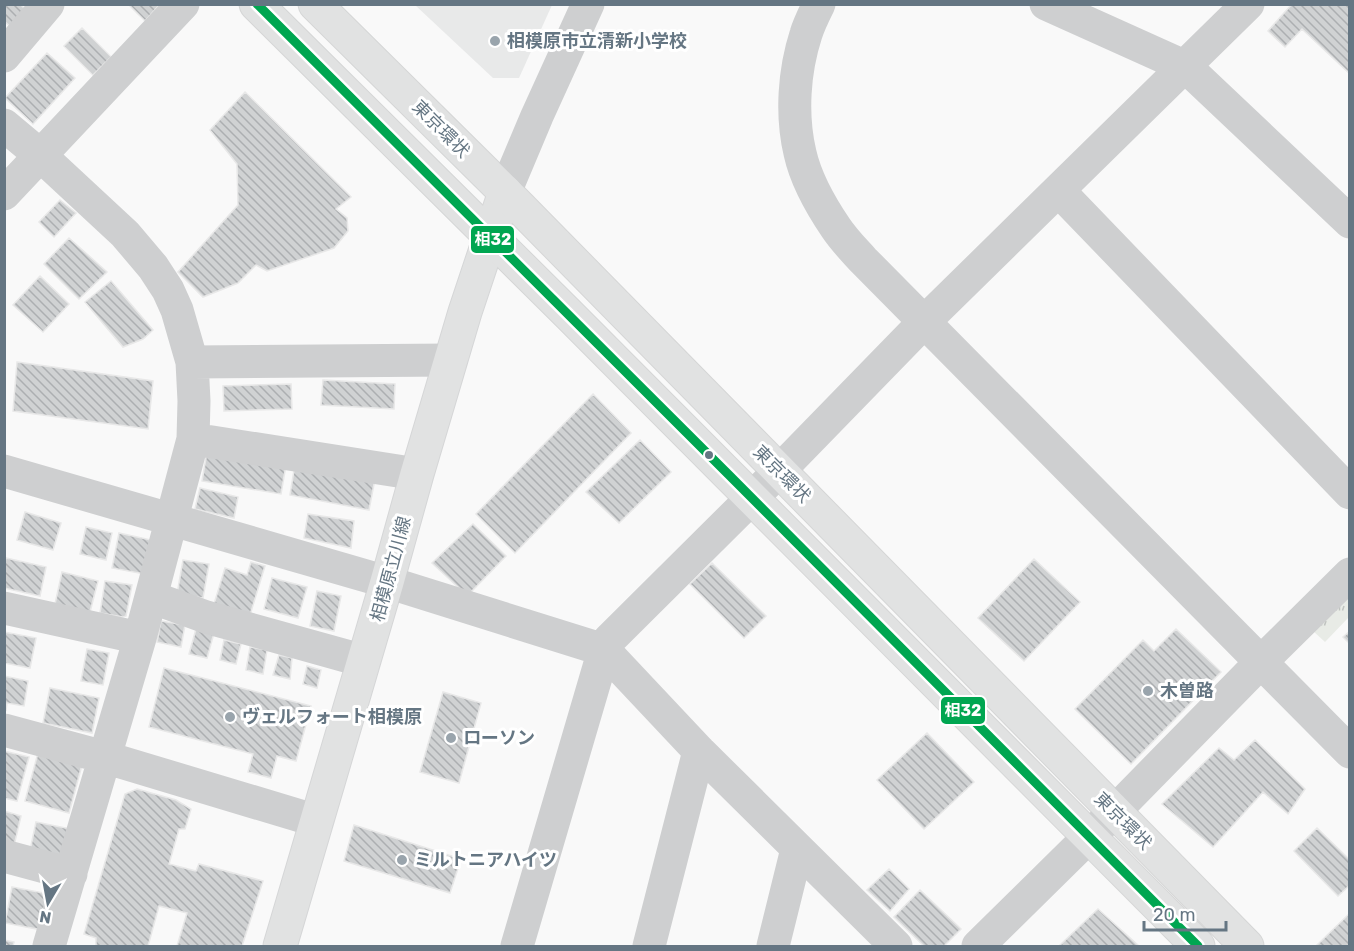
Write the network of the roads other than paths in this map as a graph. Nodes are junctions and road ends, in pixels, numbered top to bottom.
1 (48, 4) edge
2 (183, 4) edge
3 (256, 4) edge
4 (315, 4) edge
5 (588, 4) edge
6 (819, 4) edge
7 (1046, 4) edge
8 (1248, 4) edge
9 (4, 56) edge
10 (1186, 67) junction
11 (4, 125) edge
12 (41, 156) junction
13 (1059, 190) junction
14 (505, 192) junction
15 (4, 194) edge
16 (1350, 222) edge
17 (490, 235) junction
18 (925, 321) junction
19 (451, 360) junction
20 (192, 363) junction
21 (193, 439) junction
22 (4, 471) edge
23 (779, 471) junction
24 (417, 474) junction
25 (1350, 493) edge
26 (752, 498) junction
27 (172, 519) junction
28 (1350, 574) edge
29 (387, 582) junction
30 (151, 597) junction
31 (4, 608) edge
32 (140, 638) junction
33 (604, 650) junction
34 (364, 661) junction
35 (1261, 662) junction
36 (4, 730) edge
37 (699, 751) junction
38 (1350, 752) edge
39 (104, 757) junction
40 (1114, 812) junction
41 (317, 821) junction
42 (1089, 836) junction
43 (797, 849) junction
44 (4, 856) edge
45 (71, 874) junction
46 (49, 946) edge
47 (280, 946) edge
48 (517, 946) edge
49 (649, 946) edge
50 (773, 946) edge
51 (896, 946) edge
52 (978, 946) edge
53 (1198, 946) edge
54 (1247, 946) edge

1 - 9 street
2 - 12 street
3 - 17 main road, 東京環状
4 - 14 main road, 東京環状
5 - 14 street
6 - 18 street
7 - 10 street
8 - 10 street
10 - 13 street
10 - 16 street
11 - 12 street
12 - 15 street
12 - 20 street
13 - 18 street
13 - 25 street
14 - 17 main road, 相模原立川線
14 - 23 main road, 東京環状
17 - 19 main road, 相模原立川線
17 - 26 main road, 東京環状
18 - 23 street
18 - 35 street
19 - 20 street
19 - 24 main road, 相模原立川線
20 - 21 street
21 - 24 street
21 - 27 street
22 - 27 street
23 - 26 street
23 - 40 main road, 東京環状
24 - 29 main road, 相模原立川線
26 - 33 street
26 - 42 main road, 東京環状
27 - 29 street
27 - 30 street
28 - 35 street
29 - 33 street
29 - 34 main road, 相模原立川線
30 - 32 street
30 - 34 street
31 - 32 street
32 - 39 street
33 - 37 street
33 - 48 street
34 - 41 main road, 相模原立川線
35 - 38 street
35 - 40 street
36 - 39 street
37 - 43 street
37 - 49 street
39 - 41 street
39 - 45 street
40 - 42 street
40 - 54 main road, 東京環状
41 - 47 main road, 相模原立川線
42 - 52 street
42 - 53 main road, 東京環状
43 - 50 street
43 - 51 street
44 - 45 street
45 - 46 street

